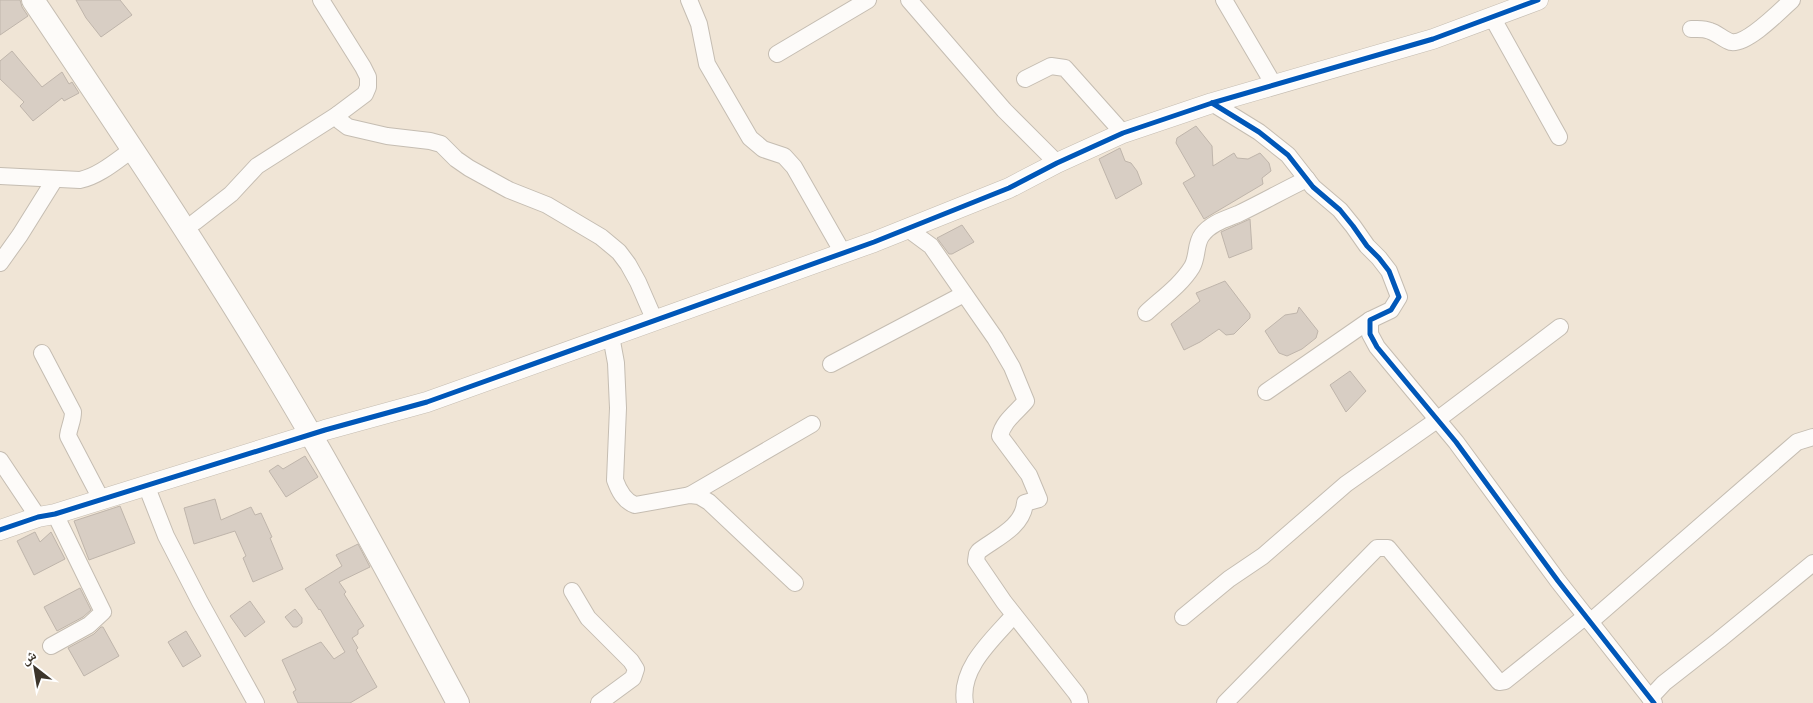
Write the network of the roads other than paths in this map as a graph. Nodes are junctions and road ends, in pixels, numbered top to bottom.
1 (34, 0) edge
2 (50, 0) edge
3 (321, 0) edge
4 (689, 0) edge
5 (868, 0) edge
6 (909, 0) edge
7 (1224, 0) edge
8 (1538, 0) edge
9 (1792, 0) edge
10 (1492, 17) junction
11 (1691, 29) dead end
12 (777, 54) dead end
13 (1025, 79) dead end
14 (1274, 85) junction
15 (1212, 103) junction
16 (337, 115) junction
17 (1123, 133) junction
18 (1559, 137) dead end
19 (133, 150) junction
20 (1058, 163) junction
21 (0, 176) edge
22 (56, 179) junction
23 (1307, 179) junction
24 (195, 222) junction
25 (908, 229) junction
26 (843, 253) junction
27 (0, 263) edge
28 (964, 294) junction
29 (1146, 313) dead end
30 (1370, 320) junction
31 (655, 321) junction
32 (1560, 327) dead end
33 (611, 336) junction
34 (42, 353) dead end
35 (831, 364) dead end
36 (1266, 392) dead end
37 (1437, 420) junction
38 (812, 424) dead end
39 (318, 433) junction
40 (1813, 437) edge
41 (0, 460) edge
42 (146, 485) junction
43 (690, 495) junction
44 (101, 499) junction
45 (47, 516) junction
46 (0, 530) edge
47 (1813, 563) edge
48 (795, 583) dead end
49 (572, 592) dead end
50 (1014, 615) junction
51 (1183, 617) dead end
52 (1588, 619) junction
53 (51, 646) dead end
54 (1652, 701) edge
55 (256, 703) edge
56 (458, 703) edge
57 (470, 703) edge
58 (599, 703) edge
59 (965, 703) edge
60 (1080, 703) edge
61 (1225, 703) edge

1 - 19 main road
2 - 24 main road
3 - 16 street
4 - 26 street
5 - 12 street
6 - 20 street
7 - 14 street
8 - 10 street
9 - 11 street
10 - 14 street
10 - 18 street
13 - 17 street
14 - 15 street
15 - 17 street
15 - 23 street
16 - 24 street
16 - 31 street
17 - 20 street
19 - 22 street
19 - 39 main road
20 - 25 street
21 - 22 street
22 - 27 street
23 - 29 street
23 - 30 street
24 - 39 main road
25 - 26 street
25 - 28 street
26 - 31 street
28 - 35 street
28 - 50 street
30 - 36 street
30 - 37 street
31 - 33 street
32 - 37 street
33 - 39 street
33 - 43 street
34 - 44 street
37 - 51 street
37 - 52 street
38 - 43 street
39 - 42 street
39 - 56 main road
39 - 57 main road
40 - 52 street
41 - 45 street
42 - 44 street
42 - 55 street
43 - 48 street
44 - 45 street
45 - 46 street
45 - 53 street
47 - 54 street
49 - 58 street
50 - 59 street
50 - 60 street
52 - 54 street
52 - 61 street

